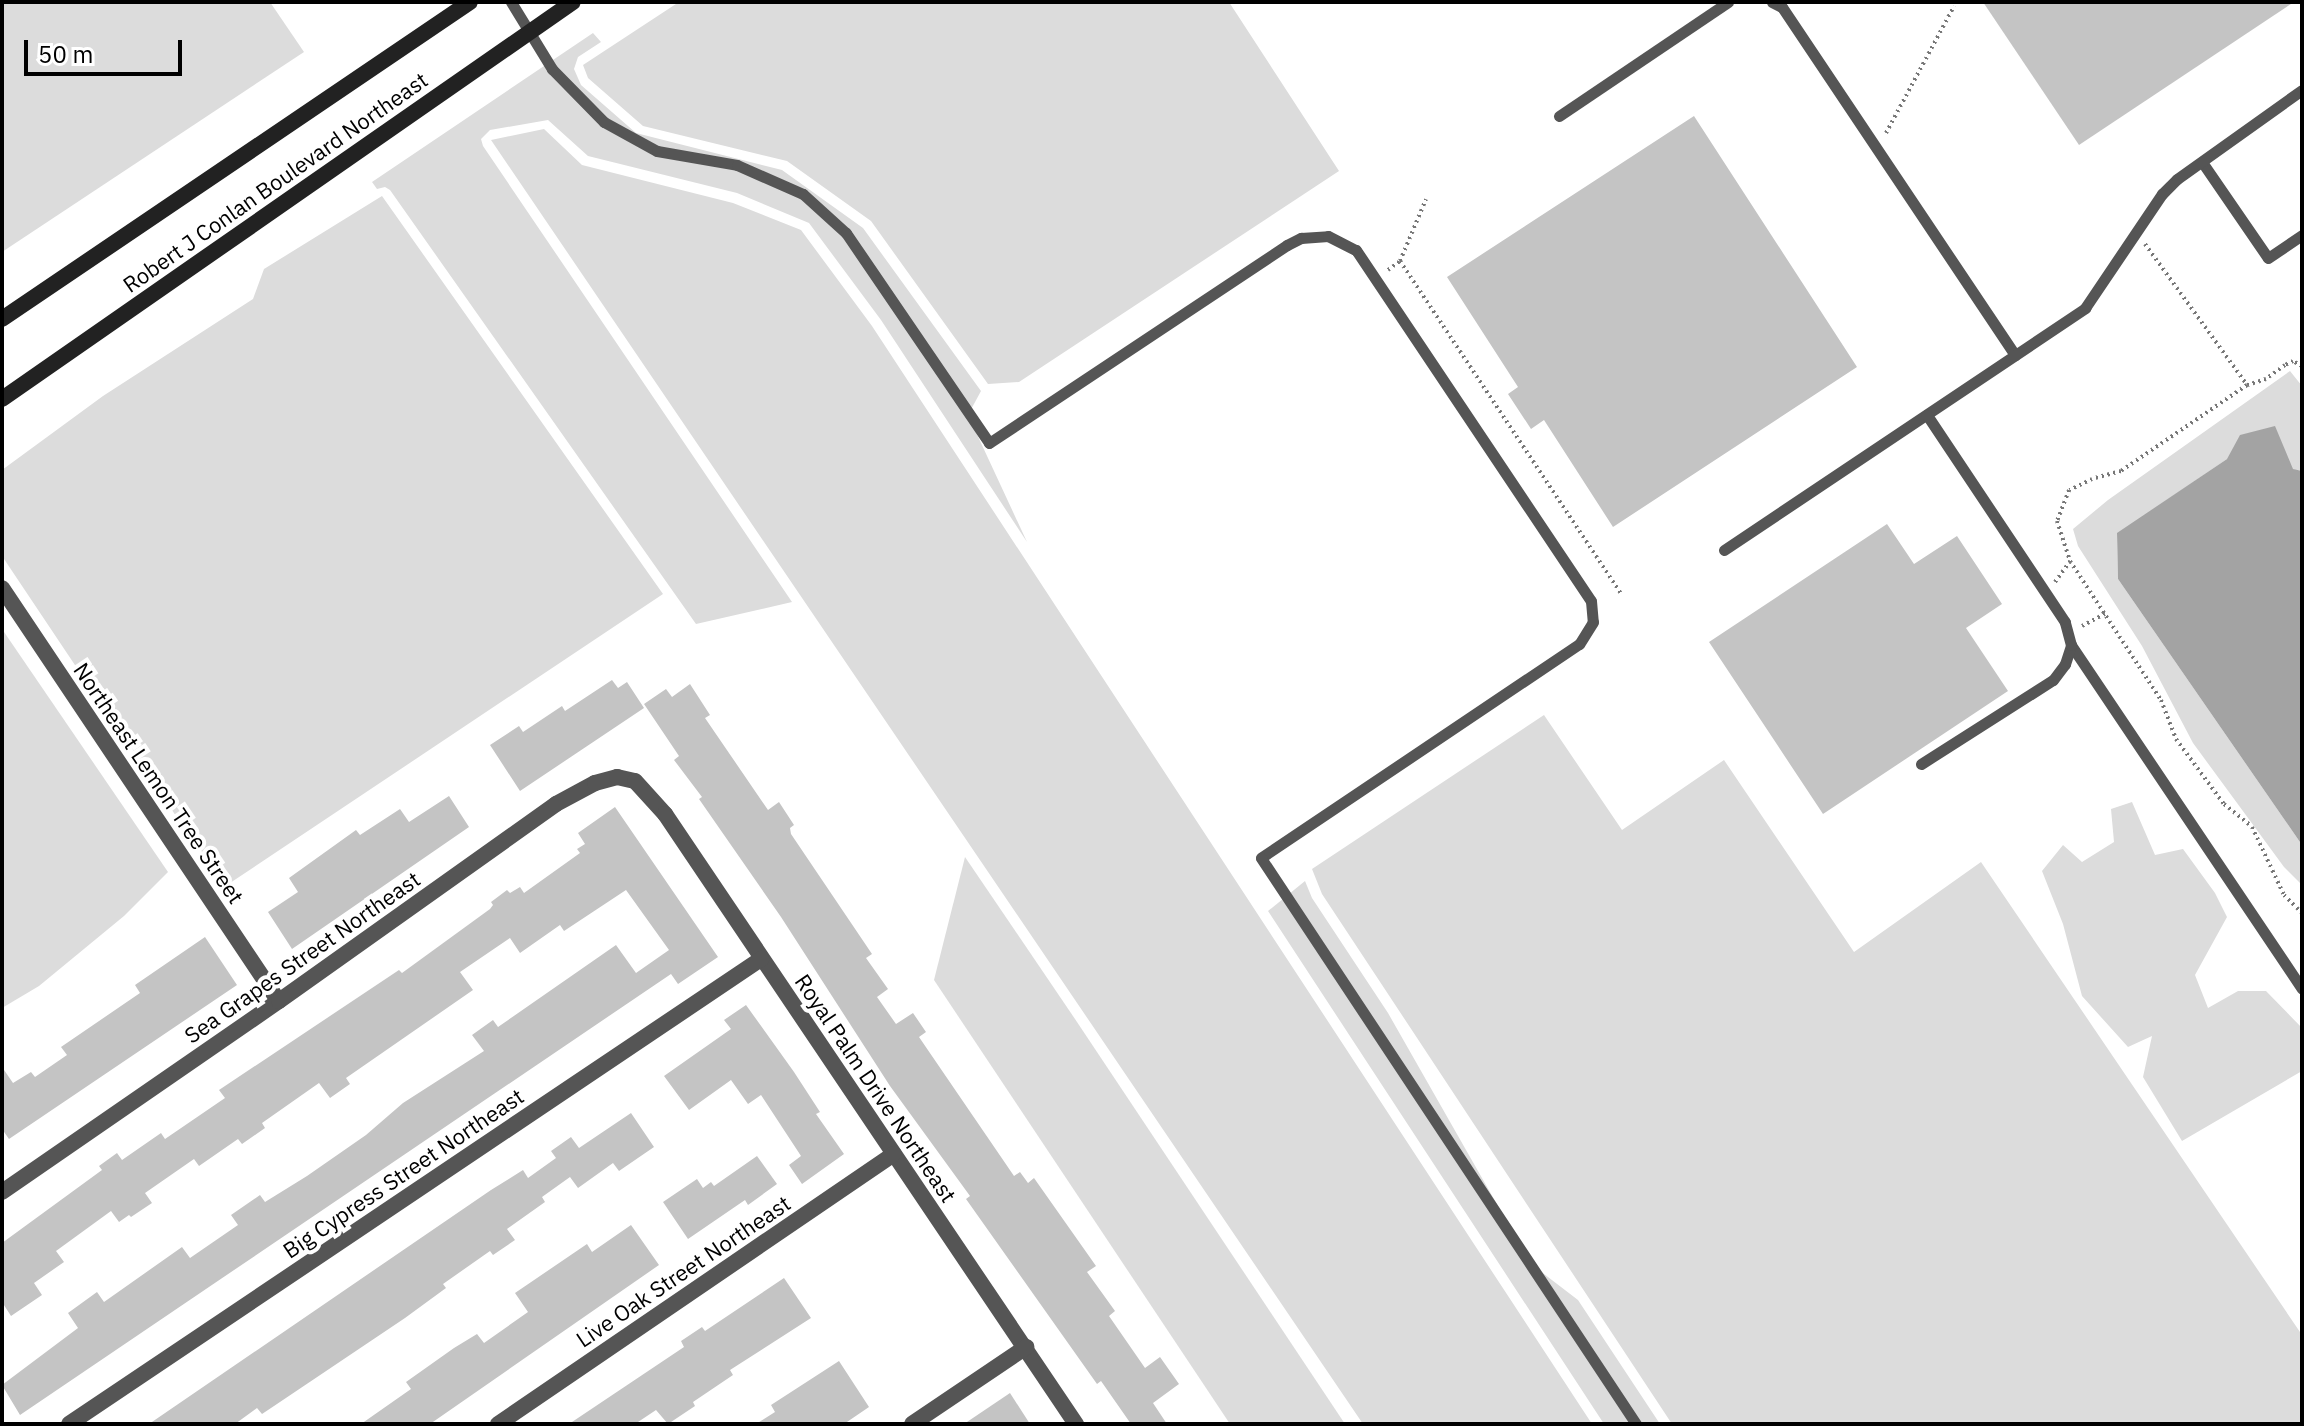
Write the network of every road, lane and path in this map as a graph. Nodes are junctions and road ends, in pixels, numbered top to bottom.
1 (470, 2) edge
2 (511, 2) edge
3 (573, 2) edge
4 (1728, 2) edge
5 (1772, 2) edge
6 (1954, 6) dead end
7 (530, 31) junction
8 (2302, 90) edge
9 (1559, 116) dead end
10 (1877, 149) junction
11 (2202, 162) junction
12 (1426, 199) dead end
13 (2137, 232) junction
14 (2302, 235) edge
15 (1400, 261) junction
16 (1376, 277) junction
17 (2, 319) edge
18 (2015, 355) junction
19 (2302, 366) edge
20 (2247, 385) junction
21 (2, 399) edge
22 (1927, 415) junction
23 (1724, 550) dead end
24 (2070, 561) junction
25 (2, 588) edge
26 (1622, 595) dead end
27 (2047, 595) junction
28 (2105, 614) junction
29 (2069, 639) junction
30 (1921, 764) dead end
31 (635, 781) joint
32 (2302, 913) edge
33 (761, 959) junction
34 (2302, 989) edge
35 (279, 1001) junction
36 (894, 1154) junction
37 (2, 1192) edge
38 (1026, 1347) junction
39 (69, 1424) edge
40 (498, 1424) edge
41 (912, 1424) edge
42 (1076, 1424) edge
43 (1636, 1424) edge

1 - 17 main road, Robert J Conlan Boulevard Northeast
2 - 7 lane
3 - 7 main road, Robert J Conlan Boulevard Northeast
4 - 9 lane
5 - 10 lane
6 - 10 path
7 - 16 lane
7 - 21 main road, Robert J Conlan Boulevard Northeast
8 - 11 lane
10 - 18 lane
11 - 13 lane
11 - 14 lane
12 - 15 path
13 - 18 lane
13 - 20 path
15 - 16 path
15 - 26 path
16 - 43 lane
18 - 22 lane
19 - 20 path
20 - 24 path
22 - 23 lane
22 - 27 lane
24 - 27 path
24 - 28 path
25 - 35 street, Northeast Lemon Tree Street
27 - 29 lane
28 - 29 path
28 - 32 path
29 - 30 lane
29 - 34 lane
31 - 33 street, Royal Palm Drive Northeast
31 - 35 street, Sea Grapes Street Northeast
33 - 36 street, Royal Palm Drive Northeast
33 - 39 street, Big Cypress Street Northeast
35 - 37 street, Sea Grapes Street Northeast
36 - 38 street, Royal Palm Drive Northeast
36 - 40 street, Live Oak Street Northeast
38 - 41 street
38 - 42 street, Royal Palm Drive Northeast

